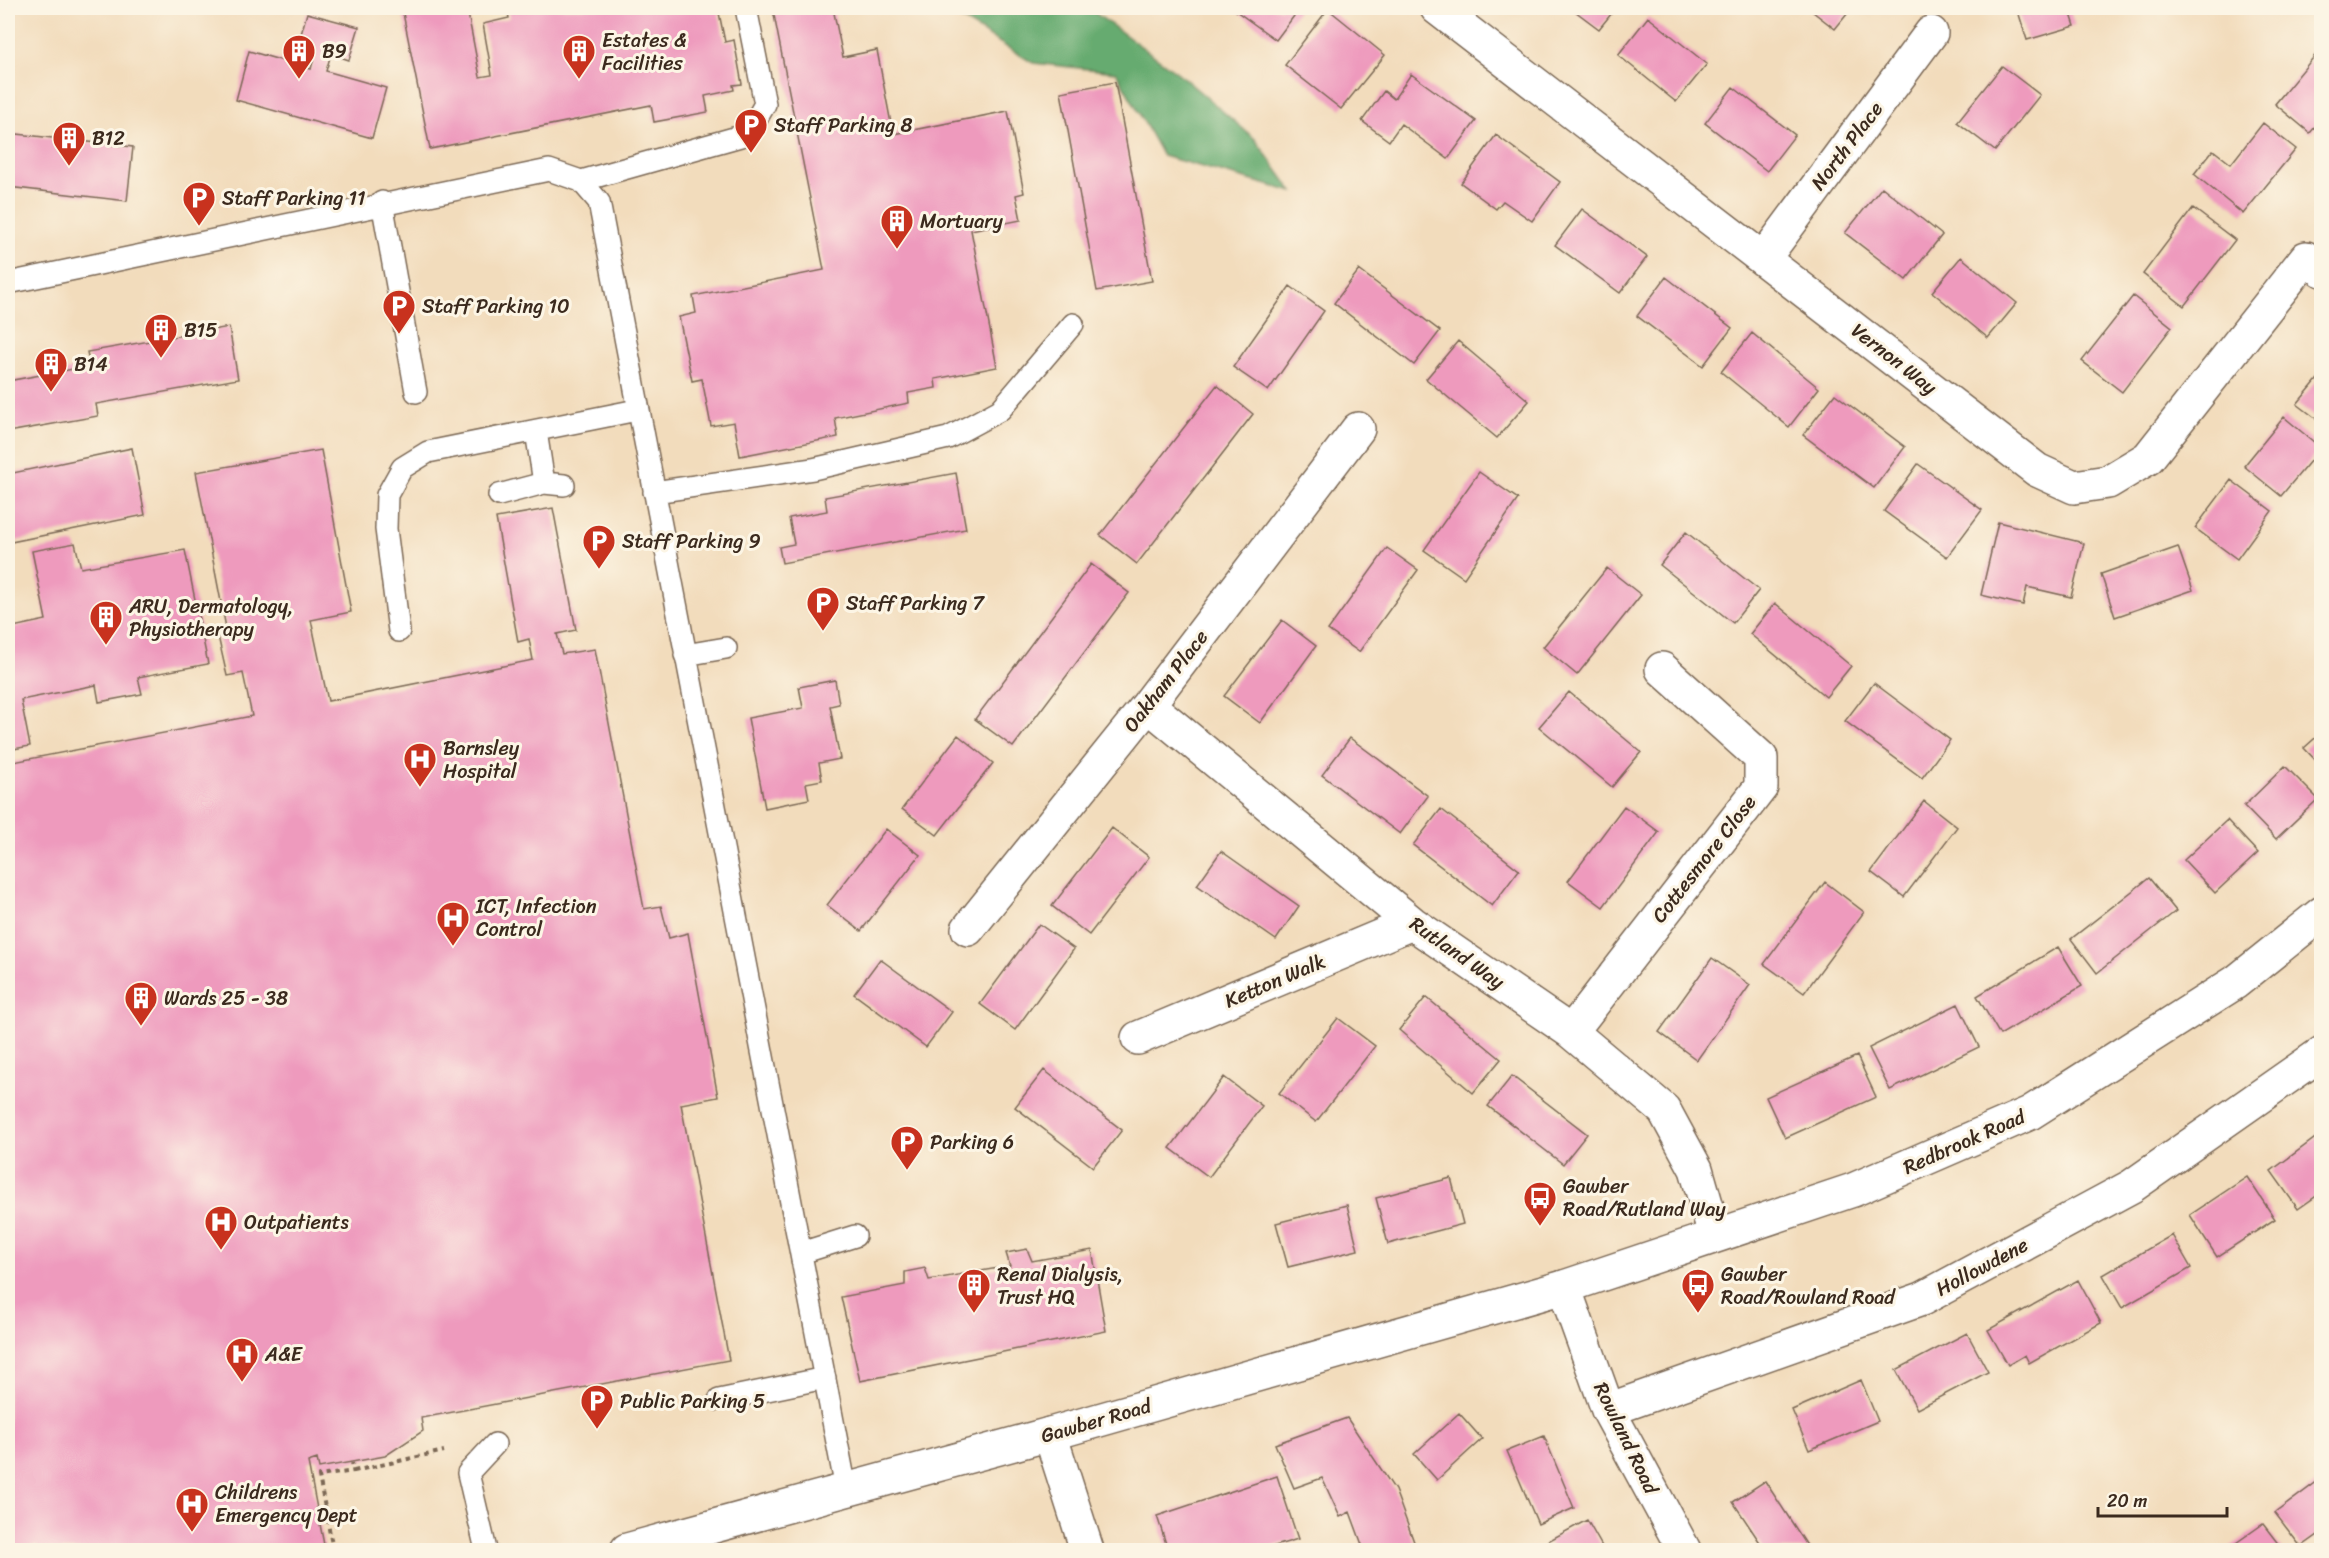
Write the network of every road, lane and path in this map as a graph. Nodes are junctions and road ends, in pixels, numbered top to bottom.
1 (746, 8) edge
2 (1439, 8) edge
3 (1931, 33) dead end
4 (581, 181) junction
5 (382, 202) junction
6 (2316, 255) edge
7 (1764, 258) junction
8 (8, 283) edge
9 (1074, 324) dead end
10 (417, 392) dead end
11 (637, 410) junction
12 (1358, 429) dead end
13 (536, 430) junction
14 (654, 492) junction
15 (499, 495) dead end
16 (399, 631) dead end
17 (726, 648) dead end
18 (685, 655) junction
19 (1662, 669) dead end
20 (1148, 705) junction
21 (2322, 913) edge
22 (1412, 923) junction
23 (968, 929) dead end
24 (1570, 1032) junction
25 (1138, 1038) dead end
26 (2322, 1053) edge
27 (1715, 1235) junction
28 (855, 1236) dead end
29 (801, 1253) junction
30 (1564, 1287) junction
31 (825, 1378) junction
32 (719, 1400) dead end
33 (1608, 1410) junction
34 (1050, 1434) junction
35 (495, 1444) dead end
36 (352, 1463) dead end
37 (354, 1471) junction
38 (468, 1473) junction
39 (846, 1489) junction
40 (333, 1551) edge
41 (486, 1551) edge
42 (627, 1551) edge
43 (1087, 1551) edge
44 (1684, 1551) edge

1 - 4 lane
2 - 7 street, Vernon Way
3 - 7 street, North Place
4 - 5 lane
4 - 11 lane
5 - 8 lane
5 - 10 lane
6 - 7 street, Vernon Way
9 - 14 lane
11 - 13 lane
11 - 14 lane
12 - 20 street, Oakham Place
13 - 15 lane
13 - 16 lane
14 - 18 lane
17 - 18 lane
18 - 29 lane
19 - 24 street, Cottesmore Close
20 - 22 street, Rutland Way
20 - 23 street, Oakham Place
21 - 27 street, Redbrook Road
22 - 24 street, Rutland Way
22 - 25 street, Ketton Walk
24 - 27 street, Rutland Way
26 - 33 street, Hollowdene
27 - 30 street, Redbrook Road
28 - 29 lane
29 - 31 lane
30 - 33 street, Rowland Road
30 - 34 street, Gawber Road
31 - 32 lane
31 - 39 lane
33 - 44 street, Rowland Road
34 - 39 street, Gawber Road
34 - 43 street
35 - 38 lane
36 - 37 path
37 - 38 path
37 - 40 path
38 - 41 lane
39 - 42 street, Gawber Road

